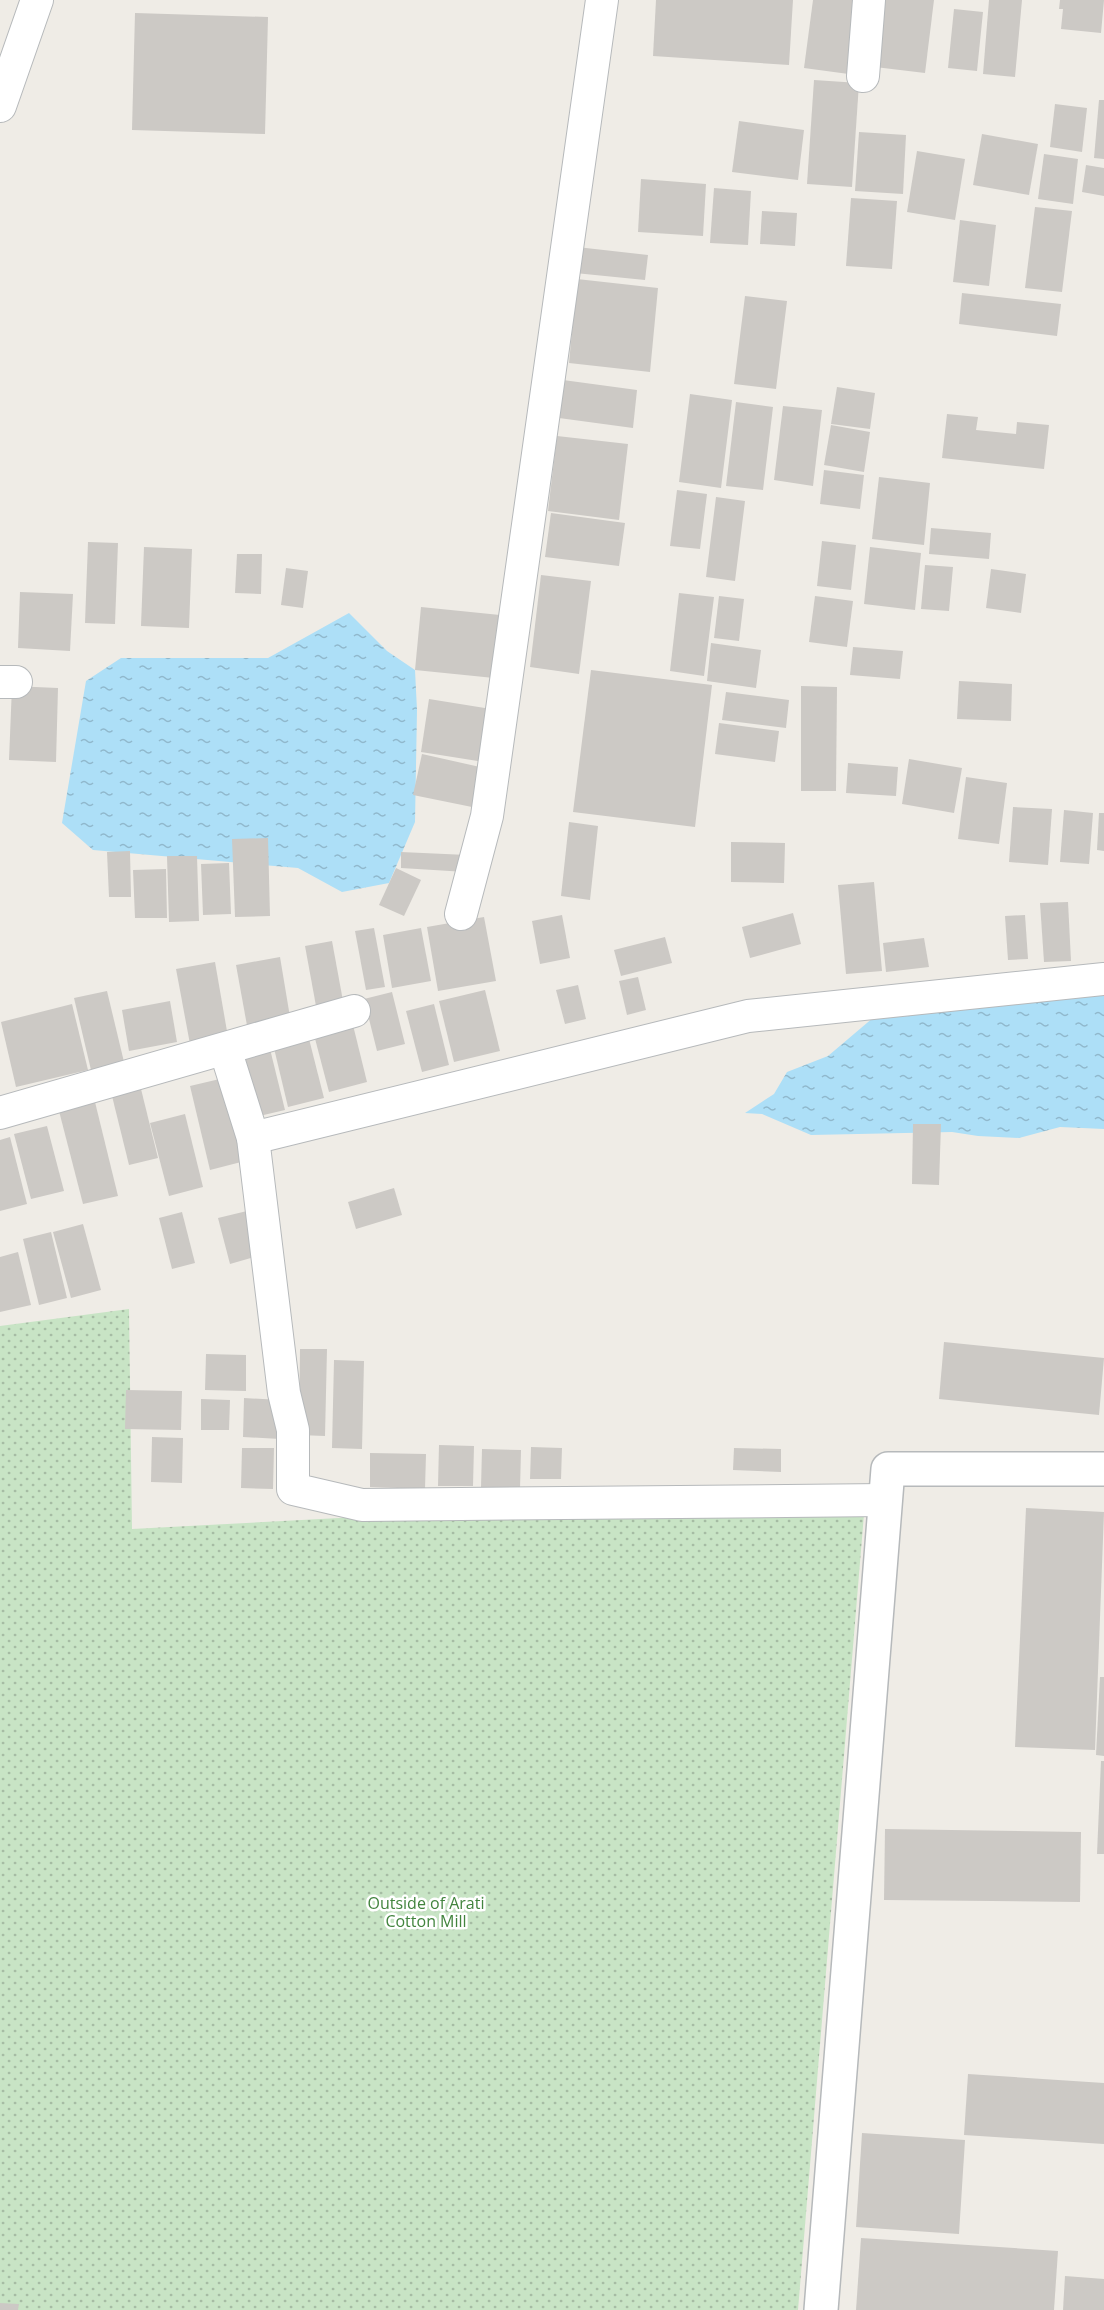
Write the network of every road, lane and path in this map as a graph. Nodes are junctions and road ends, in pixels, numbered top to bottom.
1 (37, 0) edge
2 (602, 0) edge
3 (869, 0) edge
4 (863, 76) dead end
5 (0, 106) edge
6 (461, 914) dead end
7 (1104, 979) edge
8 (354, 1011) dead end
9 (225, 1049) junction
10 (0, 1113) edge
11 (253, 1138) junction
12 (1104, 1469) edge
13 (885, 1500) junction
14 (821, 2310) edge

1 - 5 street
2 - 6 street
3 - 4 street
7 - 11 street
8 - 9 street
9 - 10 street
9 - 11 street
11 - 13 street
12 - 13 street
13 - 14 street

